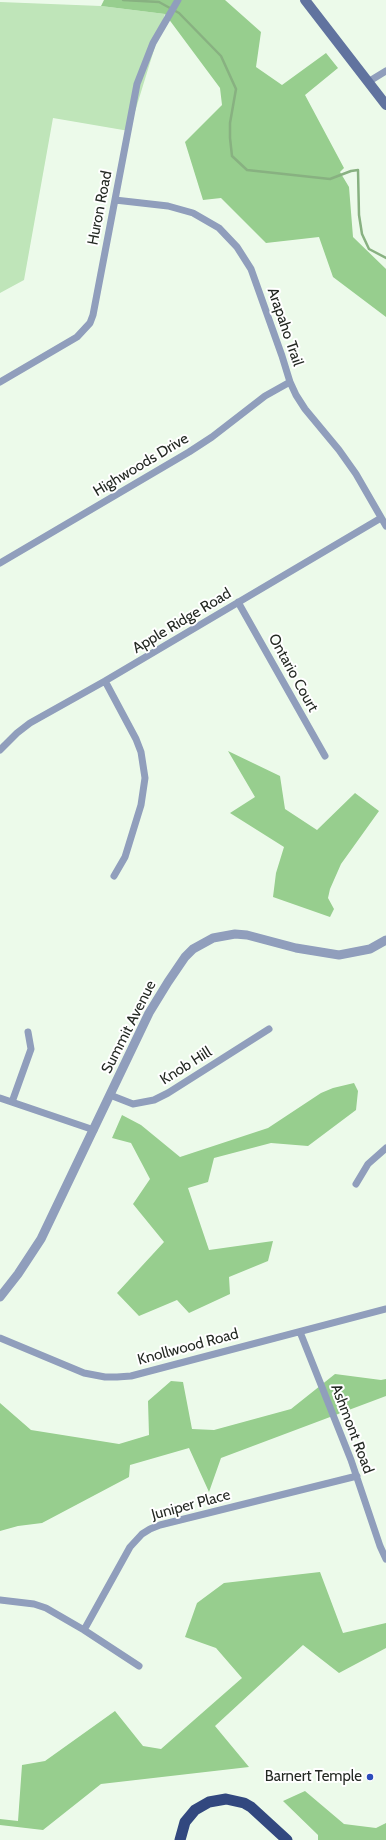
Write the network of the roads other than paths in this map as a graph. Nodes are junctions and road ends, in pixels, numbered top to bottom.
1 (178, 0) edge
2 (305, 0) edge
3 (386, 71) edge
4 (368, 82) junction
5 (386, 105) edge
6 (115, 200) junction
7 (0, 382) edge
8 (290, 382) junction
9 (381, 518) junction
10 (386, 526) edge
11 (0, 563) edge
12 (238, 602) junction
13 (105, 681) junction
14 (0, 750) edge
15 (325, 756) dead end
16 (114, 876) dead end
17 (386, 940) edge
18 (269, 1029) dead end
19 (28, 1032) dead end
20 (110, 1095) junction
21 (0, 1098) edge
22 (12, 1102) junction
23 (94, 1130) junction
24 (386, 1148) edge
25 (356, 1184) dead end
26 (0, 1297) edge
27 (386, 1309) edge
28 (300, 1332) junction
29 (0, 1338) edge
30 (357, 1476) junction
31 (386, 1559) edge
32 (0, 1600) edge
33 (84, 1630) junction
34 (139, 1666) dead end
35 (180, 1838) edge
36 (287, 1840) edge

1 - 6 street, Huron Road
2 - 4 main road
3 - 4 street
4 - 5 main road
6 - 7 street, Huron Road
6 - 8 street, Arapaho Trail
8 - 9 street, Arapaho Trail
8 - 11 street, Highwoods Drive
9 - 10 street, Arapaho Trail
9 - 12 street, Apple Ridge Road
12 - 13 street, Apple Ridge Road
12 - 15 street, Ontario Court
13 - 14 street, Apple Ridge Road
13 - 16 street
17 - 20 street, Summit Avenue
18 - 20 street, Knob Hill
19 - 22 street
20 - 23 street, Summit Avenue
21 - 22 street
22 - 23 street
23 - 26 street, Summit Avenue
24 - 25 street
27 - 28 street, Knollwood Road
28 - 29 street, Knollwood Road
28 - 30 street, Ashmont Road
30 - 31 street, Ashmont Road
30 - 33 street, Juniper Place
32 - 33 street
33 - 34 street
35 - 36 highway

